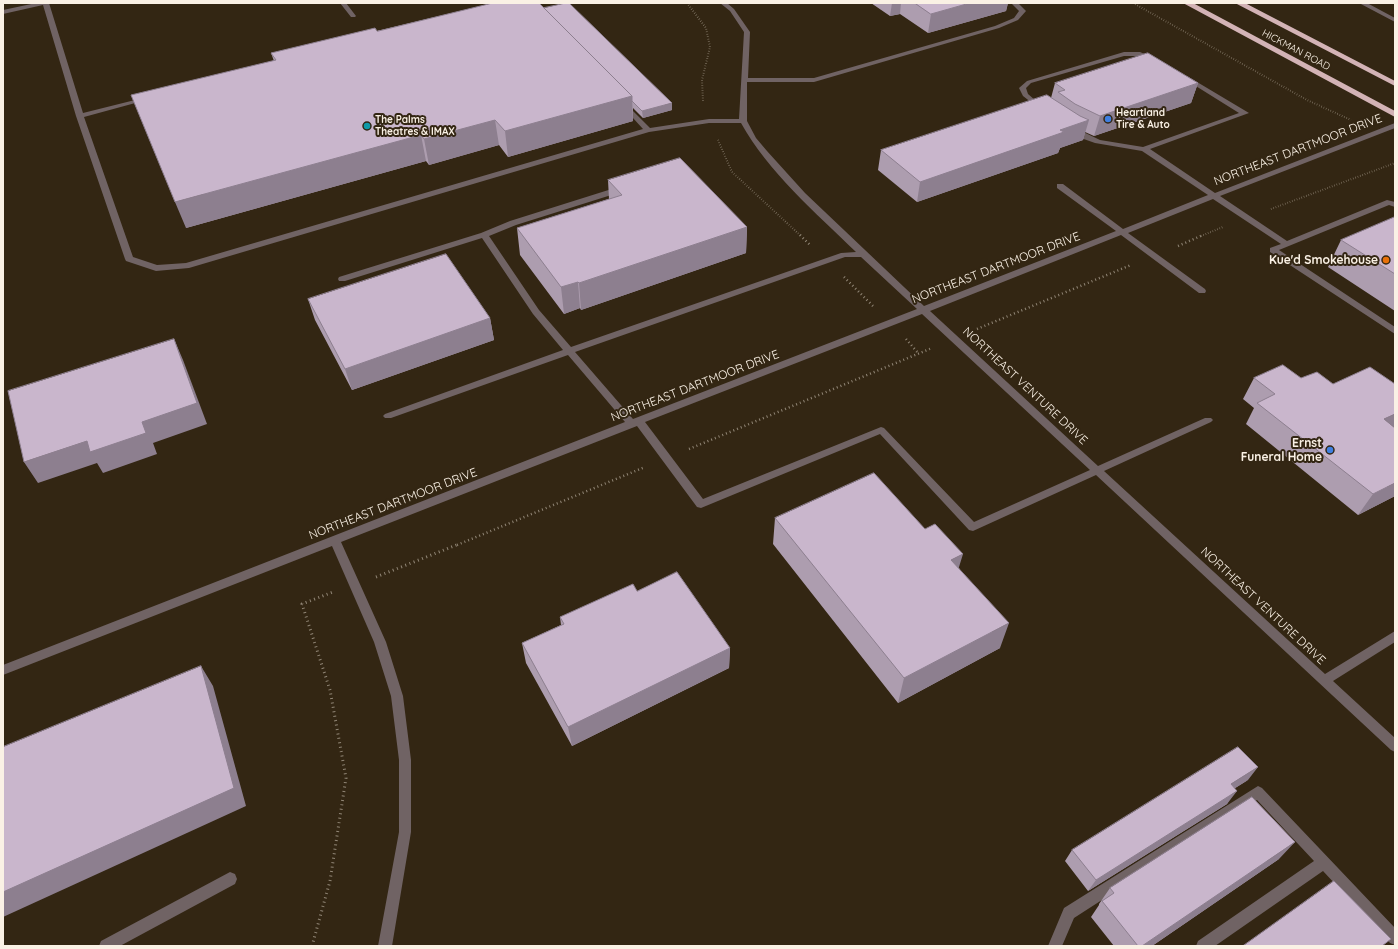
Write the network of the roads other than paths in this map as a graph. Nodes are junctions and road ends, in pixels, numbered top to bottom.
1 (45, 3) edge
2 (344, 3) edge
3 (723, 3) edge
4 (1014, 3) edge
5 (1187, 3) edge
6 (1239, 3) edge
7 (1362, 3) edge
8 (3, 12) edge
9 (353, 16) dead end
10 (1395, 20) edge
11 (1165, 65) edge
12 (1178, 73) edge
13 (744, 80) junction
14 (1395, 84) edge
15 (157, 97) edge
16 (620, 102) edge
17 (1048, 114) edge
18 (1395, 114) edge
19 (80, 116) junction
20 (743, 121) junction
21 (1395, 126) edge
22 (1067, 127) edge
23 (648, 130) junction
24 (1144, 149) junction
25 (1060, 186) dead end
26 (627, 187) edge
27 (1214, 196) junction
28 (1395, 205) edge
29 (1122, 232) junction
30 (484, 235) junction
31 (1286, 244) junction
32 (862, 254) junction
33 (342, 279) dead end
34 (1202, 291) dead end
35 (923, 310) junction
36 (1395, 332) edge
37 (569, 351) junction
38 (388, 416) dead end
39 (1208, 420) dead end
40 (635, 422) junction
41 (1097, 470) junction
42 (335, 540) junction
43 (1395, 636) edge
44 (3, 670) edge
45 (1324, 680) junction
46 (1395, 746) edge
47 (1324, 862) junction
48 (230, 880) dead end
49 (1395, 938) edge
50 (106, 946) edge
51 (385, 946) edge
52 (1055, 946) edge
53 (1203, 946) edge

1 - 8 street
1 - 19 street
2 - 9 street
3 - 13 street
4 - 13 street
5 - 18 highway, HICKMAN ROAD
6 - 14 highway, HICKMAN ROAD
7 - 10 street
11 - 17 street
12 - 24 street
13 - 20 street
15 - 19 street
16 - 23 street
19 - 23 street
20 - 23 street
20 - 32 street, NORTHEAST VENTURE DRIVE
21 - 27 street, NORTHEAST DARTMOOR DRIVE
22 - 24 street
24 - 27 street
25 - 29 street
26 - 30 street
27 - 29 street, NORTHEAST DARTMOOR DRIVE
27 - 31 street
28 - 31 street
29 - 34 street
29 - 35 street, NORTHEAST DARTMOOR DRIVE
30 - 33 street
30 - 37 street
31 - 36 street
32 - 35 street, NORTHEAST VENTURE DRIVE
32 - 37 street
35 - 40 street, NORTHEAST DARTMOOR DRIVE
35 - 41 street, NORTHEAST VENTURE DRIVE
37 - 38 street
37 - 40 street
39 - 41 street
40 - 41 street
40 - 42 street, NORTHEAST DARTMOOR DRIVE
41 - 45 street, NORTHEAST VENTURE DRIVE
42 - 44 street, NORTHEAST DARTMOOR DRIVE
42 - 51 street
43 - 45 street
45 - 46 street, NORTHEAST VENTURE DRIVE
47 - 49 street
47 - 52 street
47 - 53 street
48 - 50 street

